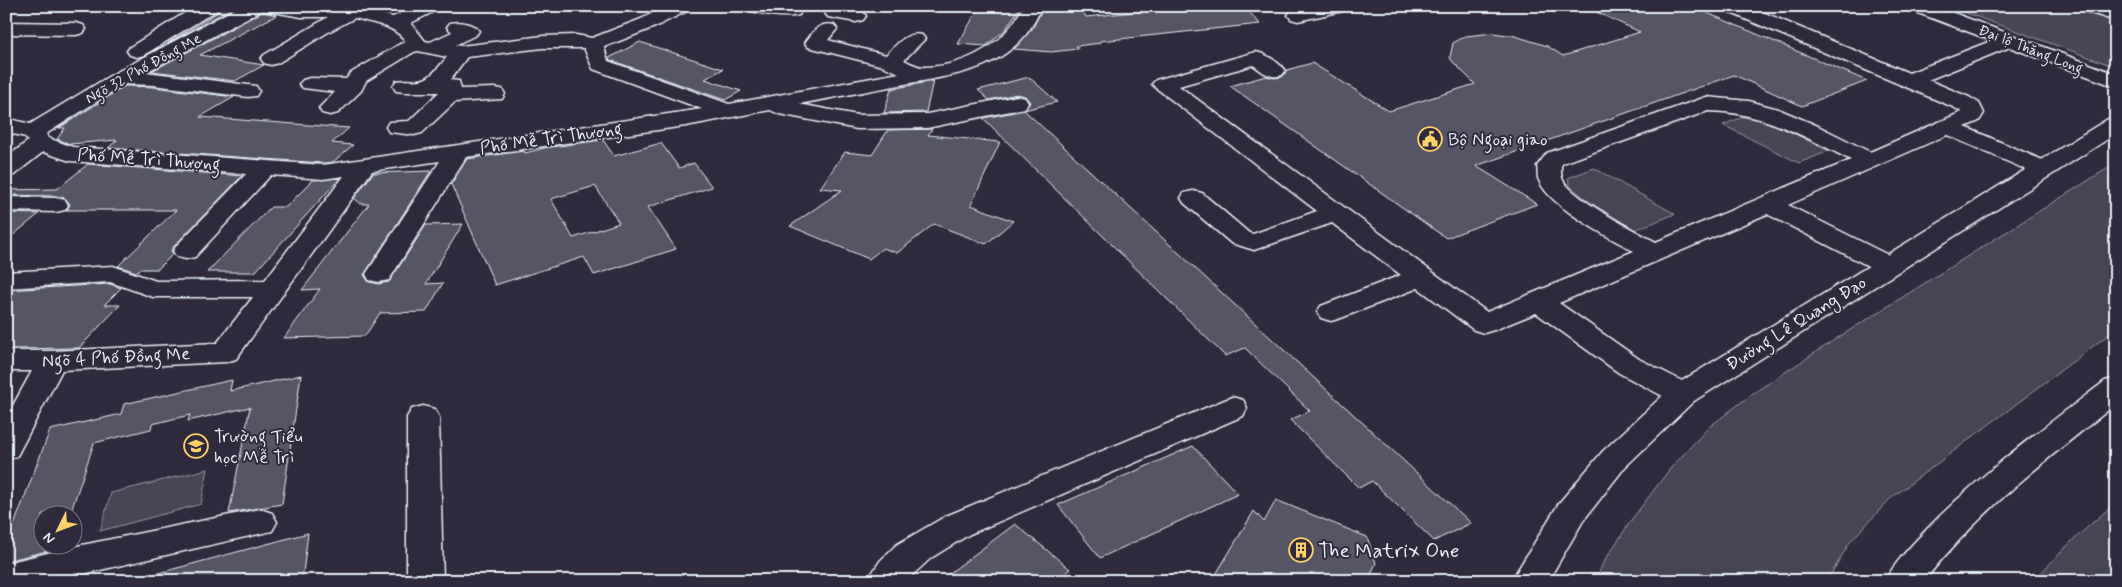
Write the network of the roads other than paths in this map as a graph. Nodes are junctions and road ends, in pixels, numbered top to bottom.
1 (210, 6) edge
2 (255, 6) edge
3 (268, 6) edge
4 (430, 6) edge
5 (682, 6) edge
6 (756, 6) edge
7 (839, 6) edge
8 (1033, 6) edge
9 (1340, 6) edge
10 (1731, 6) edge
11 (1917, 6) edge
12 (2089, 6) edge
13 (792, 11) dead end
14 (353, 12) junction
15 (1298, 15) dead end
16 (856, 16) dead end
17 (2116, 16) edge
18 (393, 24) junction
19 (457, 27) dead end
20 (6, 28) edge
21 (76, 29) dead end
22 (827, 29) dead end
23 (915, 39) dead end
24 (2008, 41) junction
25 (594, 44) junction
26 (425, 47) junction
27 (461, 52) junction
28 (271, 59) dead end
29 (890, 62) junction
30 (1275, 71) dead end
31 (922, 74) junction
32 (120, 78) junction
33 (1910, 80) junction
34 (310, 84) dead end
35 (353, 86) junction
36 (404, 86) dead end
37 (429, 86) junction
38 (248, 91) dead end
39 (494, 94) dead end
40 (449, 96) junction
41 (2115, 102) edge
42 (1017, 103) dead end
43 (766, 104) junction
44 (330, 108) dead end
45 (728, 111) junction
46 (398, 127) dead end
47 (1947, 127) junction
48 (24, 132) edge
49 (457, 152) junction
50 (1869, 160) junction
51 (364, 166) junction
52 (265, 168) junction
53 (2044, 169) junction
54 (6, 170) edge
55 (1193, 198) dead end
56 (6, 204) edge
57 (56, 205) dead end
58 (1768, 205) junction
59 (1336, 213) junction
60 (186, 251) dead end
61 (1655, 252) junction
62 (1888, 265) junction
63 (379, 274) dead end
64 (1421, 277) junction
65 (6, 280) edge
66 (272, 288) junction
67 (1538, 301) junction
68 (1331, 312) dead end
69 (6, 361) edge
70 (52, 361) junction
71 (2116, 388) edge
72 (1683, 394) junction
73 (1232, 408) dead end
74 (423, 416) dead end
75 (6, 448) edge
76 (260, 522) dead end
77 (6, 578) edge
78 (425, 581) edge
79 (884, 581) edge
80 (1529, 581) edge
81 (1903, 581) edge

1 - 48 main road
2 - 32 main road, Ngõ 32 Phố Đồng Me
3 - 14 main road
4 - 18 main road
5 - 25 main road
6 - 13 main road
7 - 16 main road
8 - 31 main road, Phố Mễ Trì Thượng
9 - 15 main road
10 - 33 main road
11 - 24 main road, Đại lộ Thăng Long
12 - 17 main road
14 - 18 main road
14 - 28 main road
18 - 26 main road
19 - 26 main road
20 - 21 main road
22 - 29 main road
23 - 29 main road
24 - 33 main road
24 - 41 main road, Đại lộ Thăng Long
25 - 27 main road
25 - 45 main road
26 - 27 main road
26 - 35 main road
27 - 37 main road
29 - 31 main road
30 - 59 main road
31 - 43 main road, Phố Mễ Trì Thượng
32 - 38 main road
32 - 48 main road, Ngõ 32 Phố Đồng Me
33 - 47 main road
34 - 35 main road
35 - 44 main road
36 - 37 main road
37 - 40 main road
39 - 40 main road
40 - 46 main road
41 - 53 main road, Đường Lê Quang Đạo
42 - 43 main road
43 - 45 main road, Phố Mễ Trì Thượng
45 - 49 main road, Phố Mễ Trì Thượng
47 - 50 main road
47 - 53 main road
48 - 52 main road, Phố Mễ Trì Thượng
48 - 54 main road
49 - 51 main road, Phố Mễ Trì Thượng
49 - 63 main road
50 - 58 main road
50 - 61 main road
51 - 52 main road, Phố Mễ Trì Thượng
51 - 66 main road
52 - 60 main road
53 - 62 main road, Đường Lê Quang Đạo
55 - 59 main road
56 - 57 main road
58 - 61 main road
58 - 62 main road
59 - 64 main road
61 - 67 main road
62 - 72 main road, Đường Lê Quang Đạo
64 - 67 main road
64 - 68 main road
65 - 66 main road
66 - 70 main road, Ngõ 4 Phố Đồng Me
67 - 72 main road
69 - 70 main road, Ngõ 4 Phố Đồng Me
70 - 75 main road
71 - 81 main road
72 - 80 main road, Đường Lê Quang Đạo
73 - 79 main road
74 - 78 main road
76 - 77 main road

